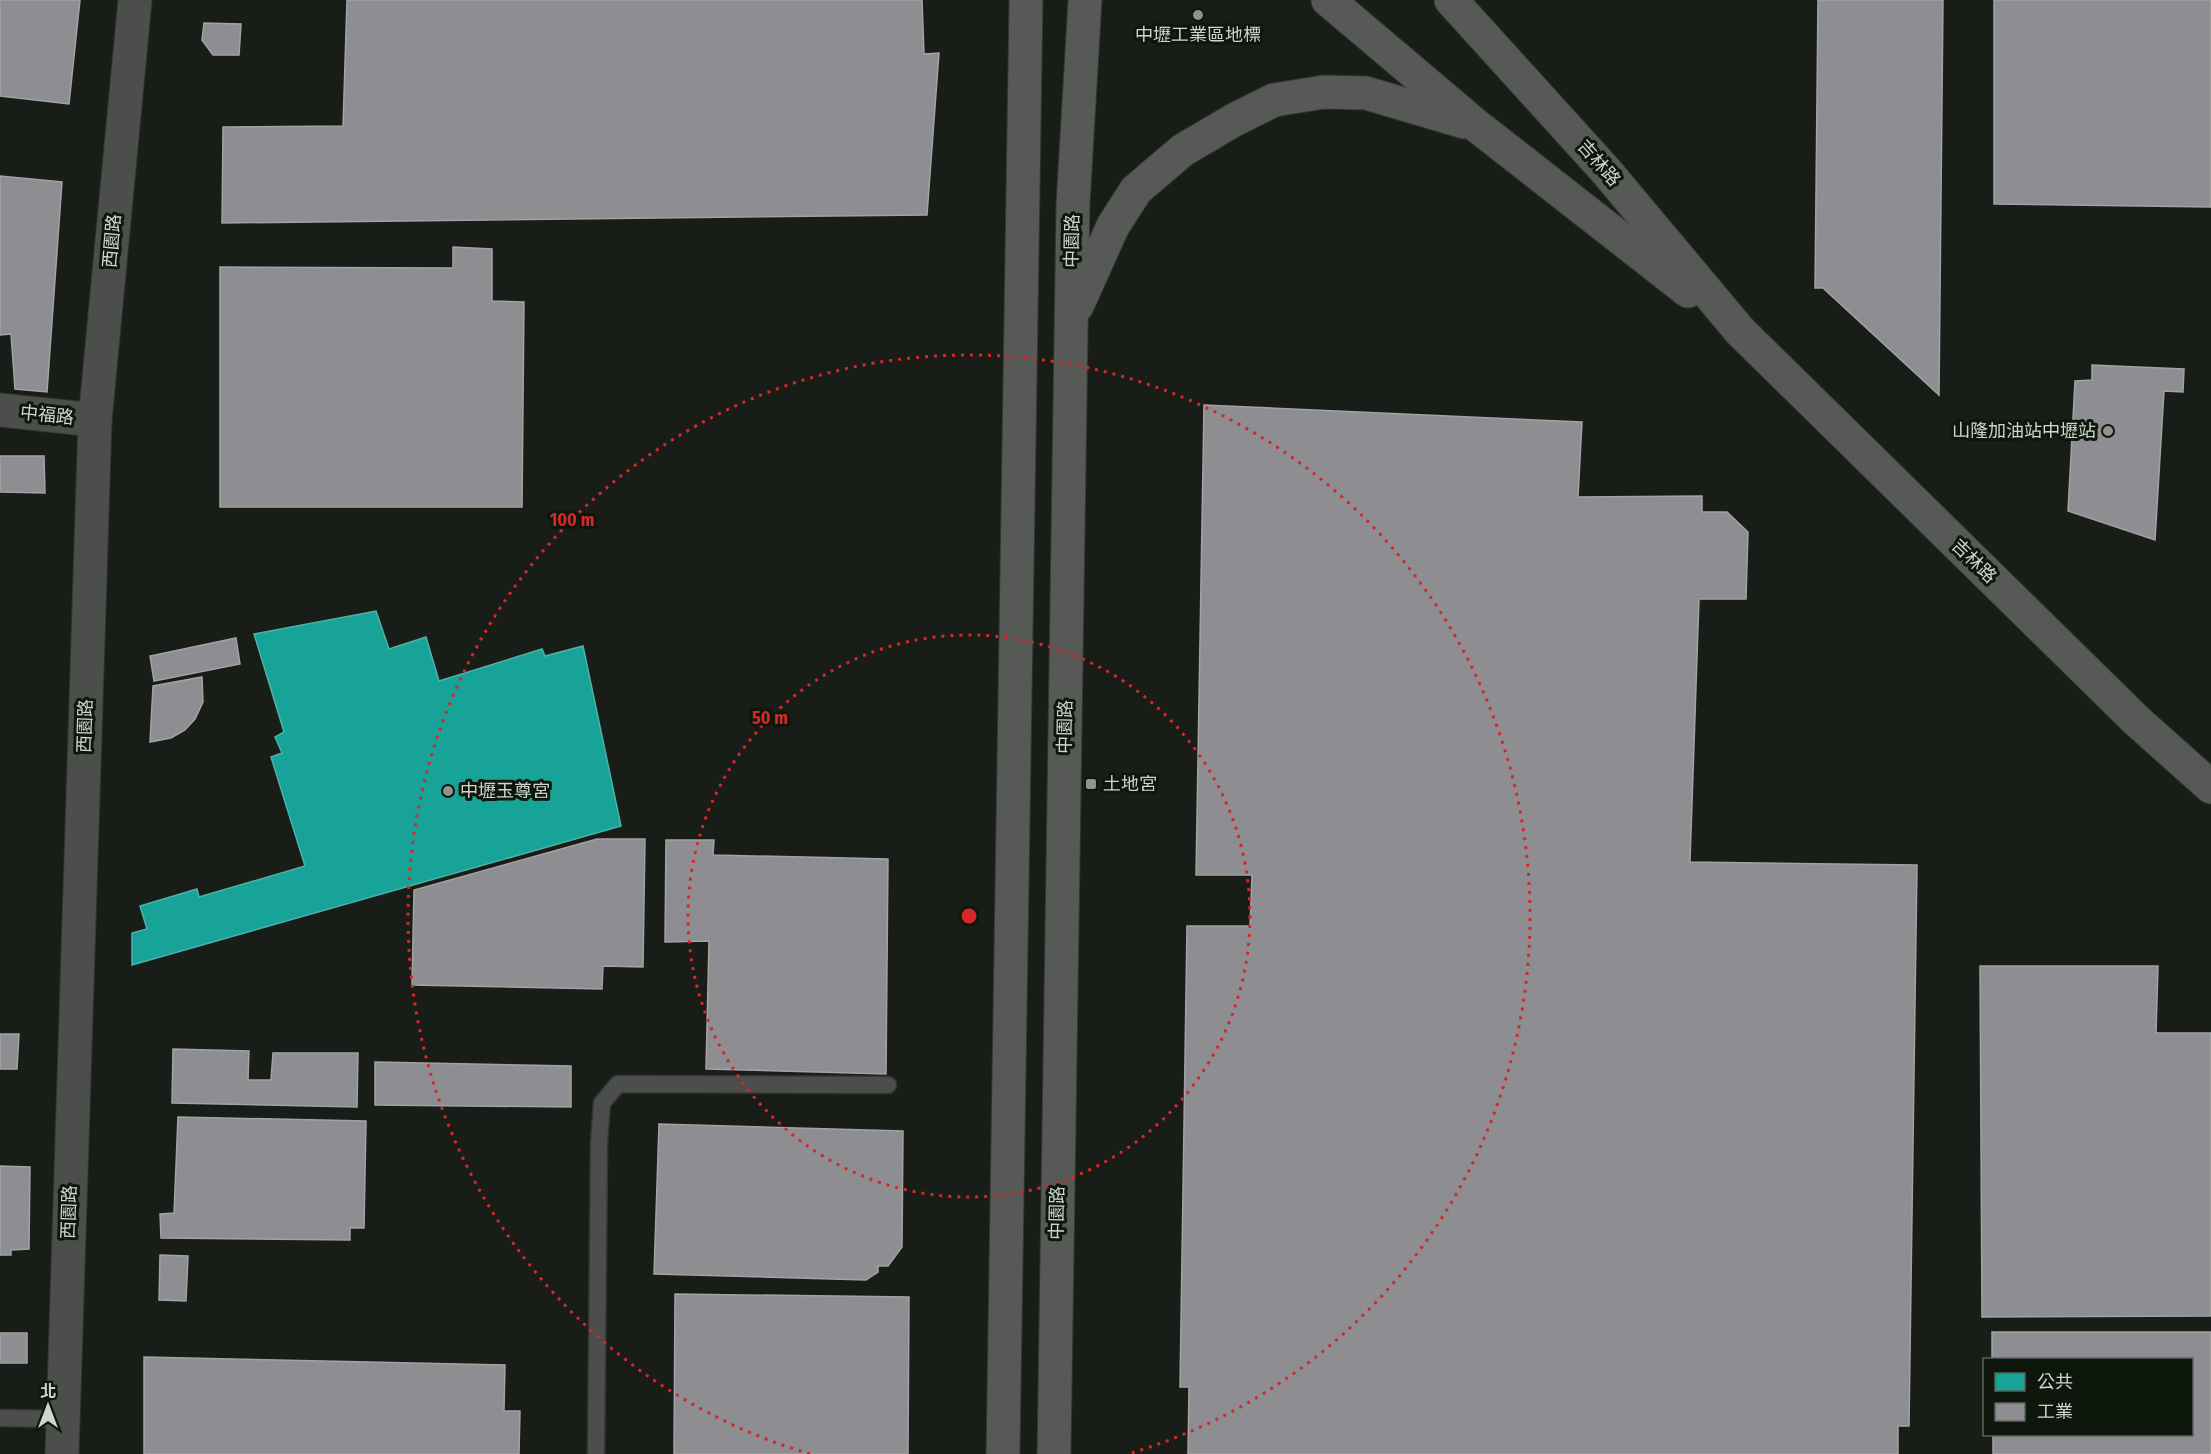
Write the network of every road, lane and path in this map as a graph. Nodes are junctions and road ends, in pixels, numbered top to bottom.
1 (135, 0) edge
2 (1026, 0) edge
3 (1085, 0) edge
4 (1328, 0) edge
5 (1451, 0) edge
6 (1477, 126) junction
7 (1071, 320) junction
8 (1740, 331) junction
9 (0, 410) edge
10 (94, 420) junction
11 (2211, 787) edge
12 (888, 1085) dead end
13 (0, 1418) edge
14 (63, 1419) junction
15 (62, 1454) edge
16 (596, 1454) edge
17 (1003, 1454) edge
18 (1054, 1454) edge

1 - 10 street, 西園路
2 - 17 main road
3 - 7 main road, 中園路
4 - 6 main road, 吉林路
5 - 8 main road, 吉林路
6 - 7 main road
6 - 8 main road, 吉林路
7 - 18 main road, 中園路
8 - 11 main road, 吉林路
9 - 10 street, 中福路
10 - 14 street, 西園路
12 - 16 lane
13 - 14 lane
14 - 15 street, 西園路

